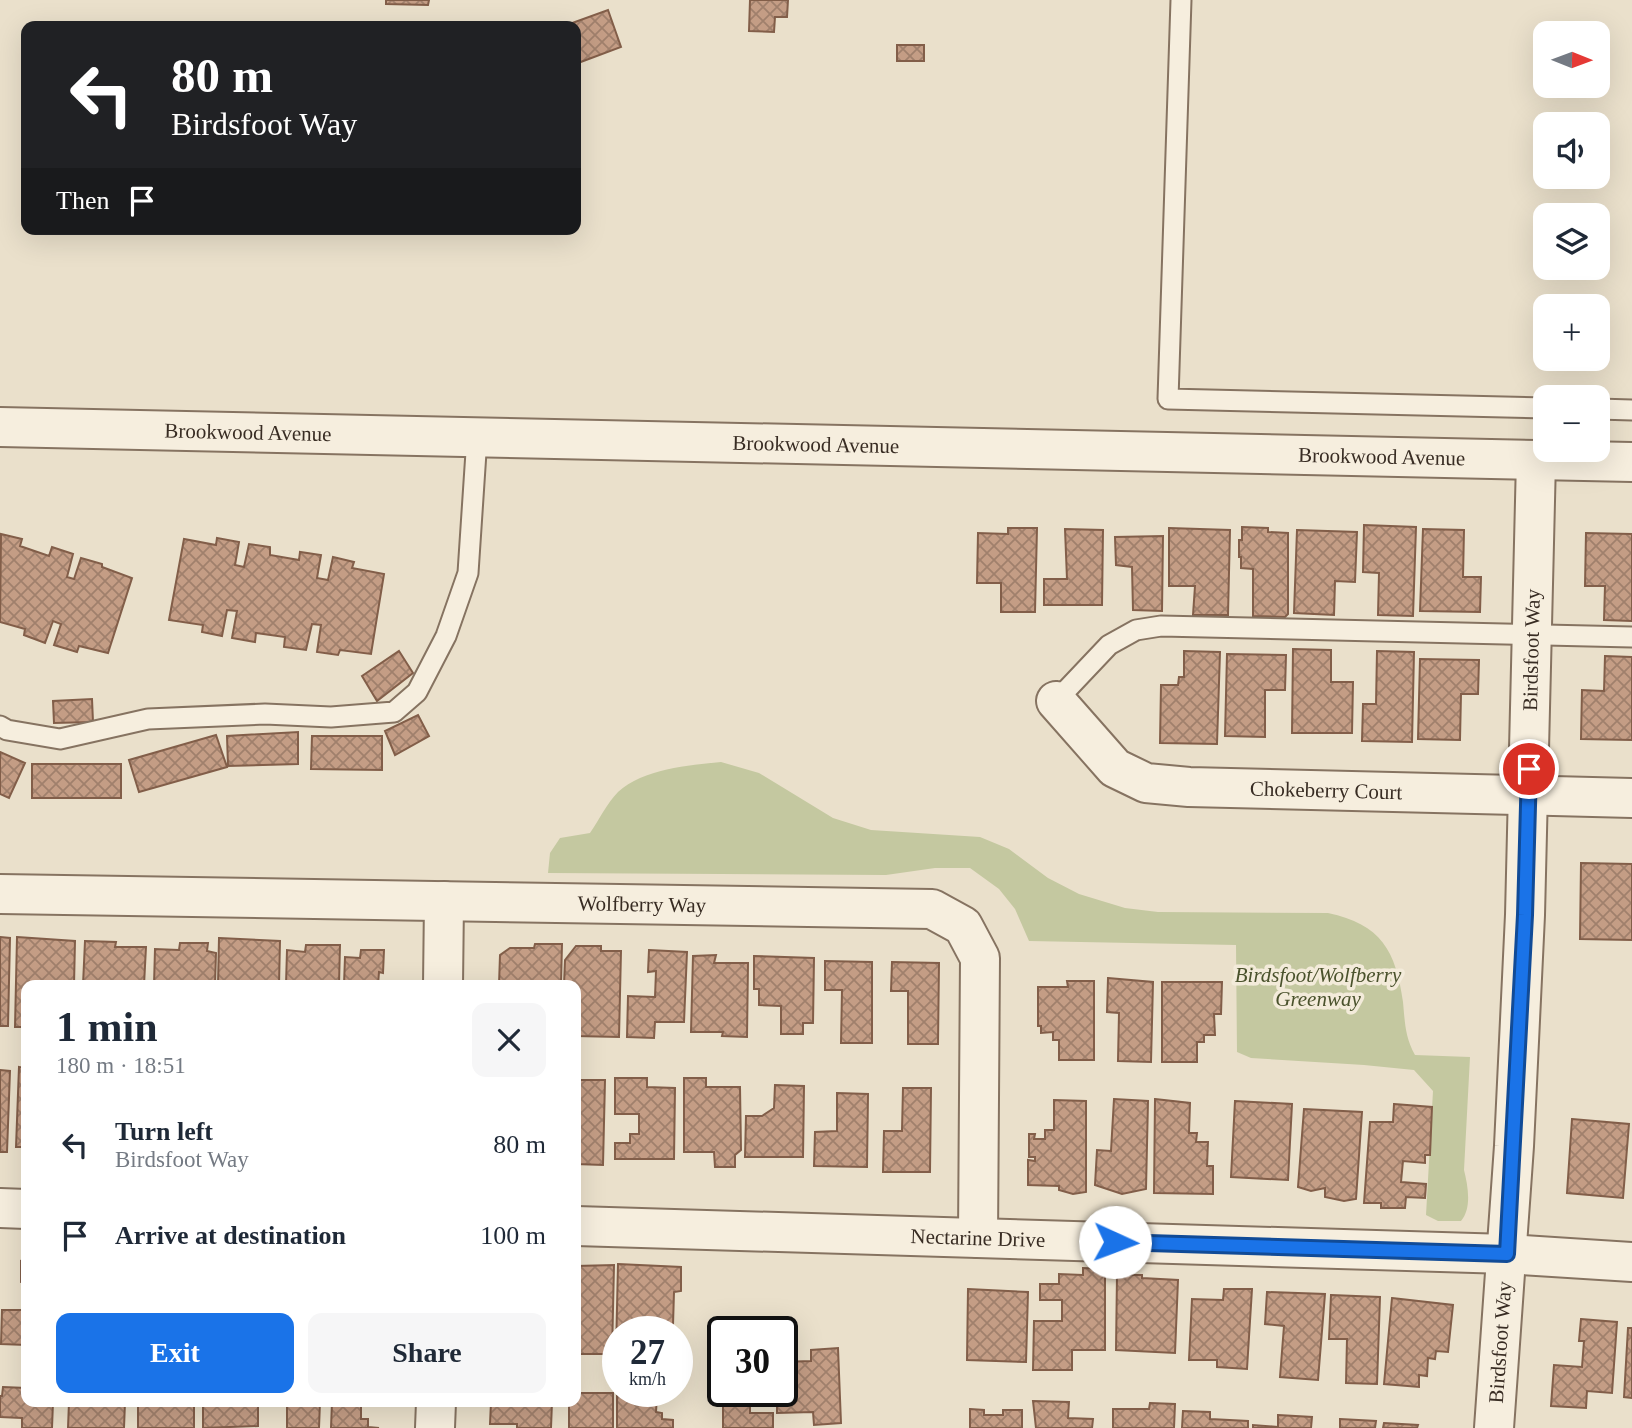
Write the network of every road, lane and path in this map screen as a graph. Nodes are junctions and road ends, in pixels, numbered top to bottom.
1 (1181, 0) edge
2 (1533, 408) edge
3 (1610, 410) edge
4 (1632, 410) edge
5 (0, 427) edge
6 (477, 437) junction
7 (1533, 460) edge
8 (1536, 462) edge
9 (1610, 462) edge
10 (1632, 462) edge
11 (1530, 635) junction
12 (1632, 637) edge
13 (1056, 701) joint
14 (0, 726) edge
15 (1529, 795) junction
16 (1632, 798) edge
17 (0, 894) edge
18 (444, 901) junction
19 (443, 980) edge
20 (0, 1208) edge
21 (21, 1209) edge
22 (581, 1226) edge
23 (978, 1238) junction
24 (1507, 1254) junction
25 (1632, 1262) edge
26 (436, 1407) edge
27 (436, 1428) edge
28 (1494, 1428) edge

1 - 2 lane
3 - 4 lane
5 - 6 street, Brookwood Avenue
6 - 7 street, Brookwood Avenue
6 - 14 lane
8 - 11 street, Birdsfoot Way
9 - 10 street, Brookwood Avenue
11 - 12 lane
11 - 13 lane
11 - 15 street, Birdsfoot Way
13 - 15 street, Chokeberry Court
15 - 16 street, Chokeberry Court
15 - 24 street, Birdsfoot Way
17 - 18 street, Wolfberry Way
18 - 19 street
18 - 23 street, Wolfberry Way
20 - 21 street
22 - 23 street, Nectarine Drive
23 - 24 street, Nectarine Drive
24 - 25 street, Nectarine Drive
24 - 28 street, Birdsfoot Way
26 - 27 street

